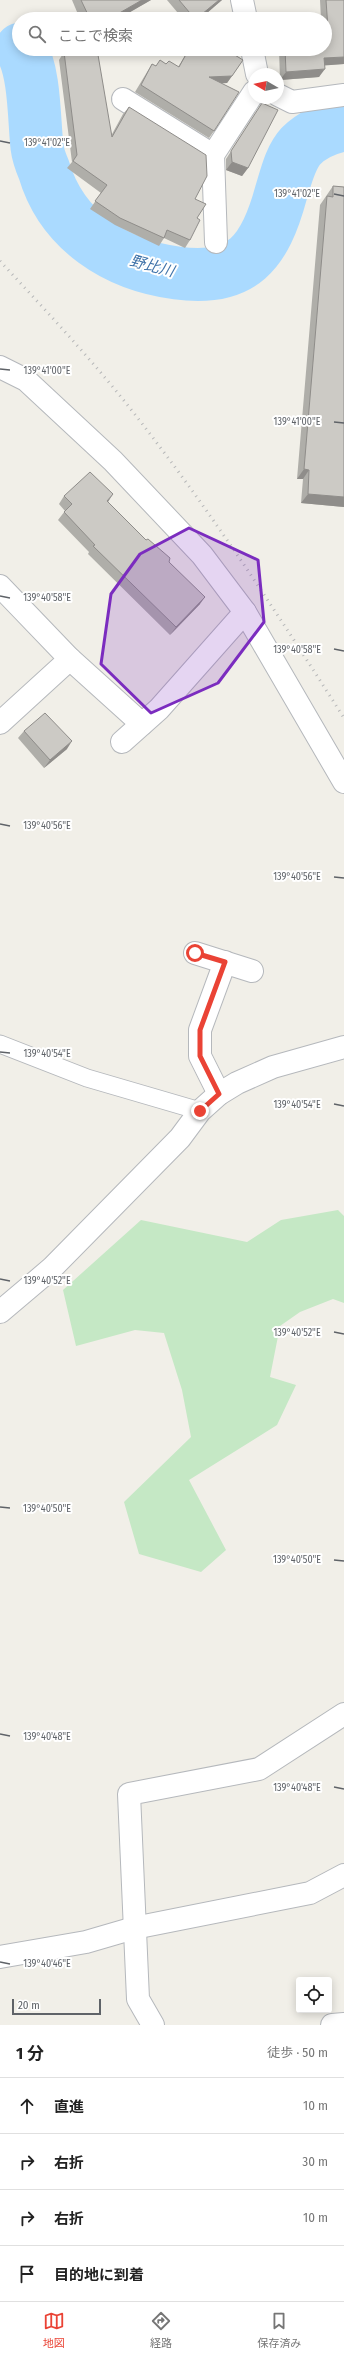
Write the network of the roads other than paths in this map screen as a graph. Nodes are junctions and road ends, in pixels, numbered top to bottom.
1 (242, 0) edge
2 (245, 12) edge
3 (253, 56) edge
4 (256, 68) edge
5 (344, 96) edge
6 (284, 98) edge
7 (123, 99) dead end
8 (248, 101) edge
9 (213, 155) junction
10 (216, 242) dead end
11 (0, 367) edge
12 (0, 586) edge
13 (245, 612) junction
14 (70, 659) junction
15 (0, 723) edge
16 (142, 724) junction
17 (122, 742) dead end
18 (344, 782) edge
19 (195, 953) dead end
20 (225, 962) junction
21 (252, 971) dead end
22 (0, 1044) edge
23 (344, 1047) edge
24 (219, 1094) junction
25 (200, 1111) junction
26 (0, 1312) edge
27 (344, 1714) edge
28 (344, 1875) edge
29 (134, 1928) junction
30 (0, 1956) edge
31 (344, 2024) edge
32 (153, 2025) edge
33 (332, 2025) edge

1 - 2 street
3 - 4 street
5 - 6 street
7 - 9 street
8 - 9 street
9 - 10 street
11 - 13 street
12 - 14 street
13 - 16 street
13 - 18 street
14 - 15 street
14 - 16 street
16 - 17 street
19 - 20 street
20 - 21 street
20 - 24 street
22 - 25 lane
23 - 24 street
24 - 25 street
25 - 26 street
27 - 29 street
28 - 29 street
29 - 30 street
29 - 32 street
31 - 33 street

